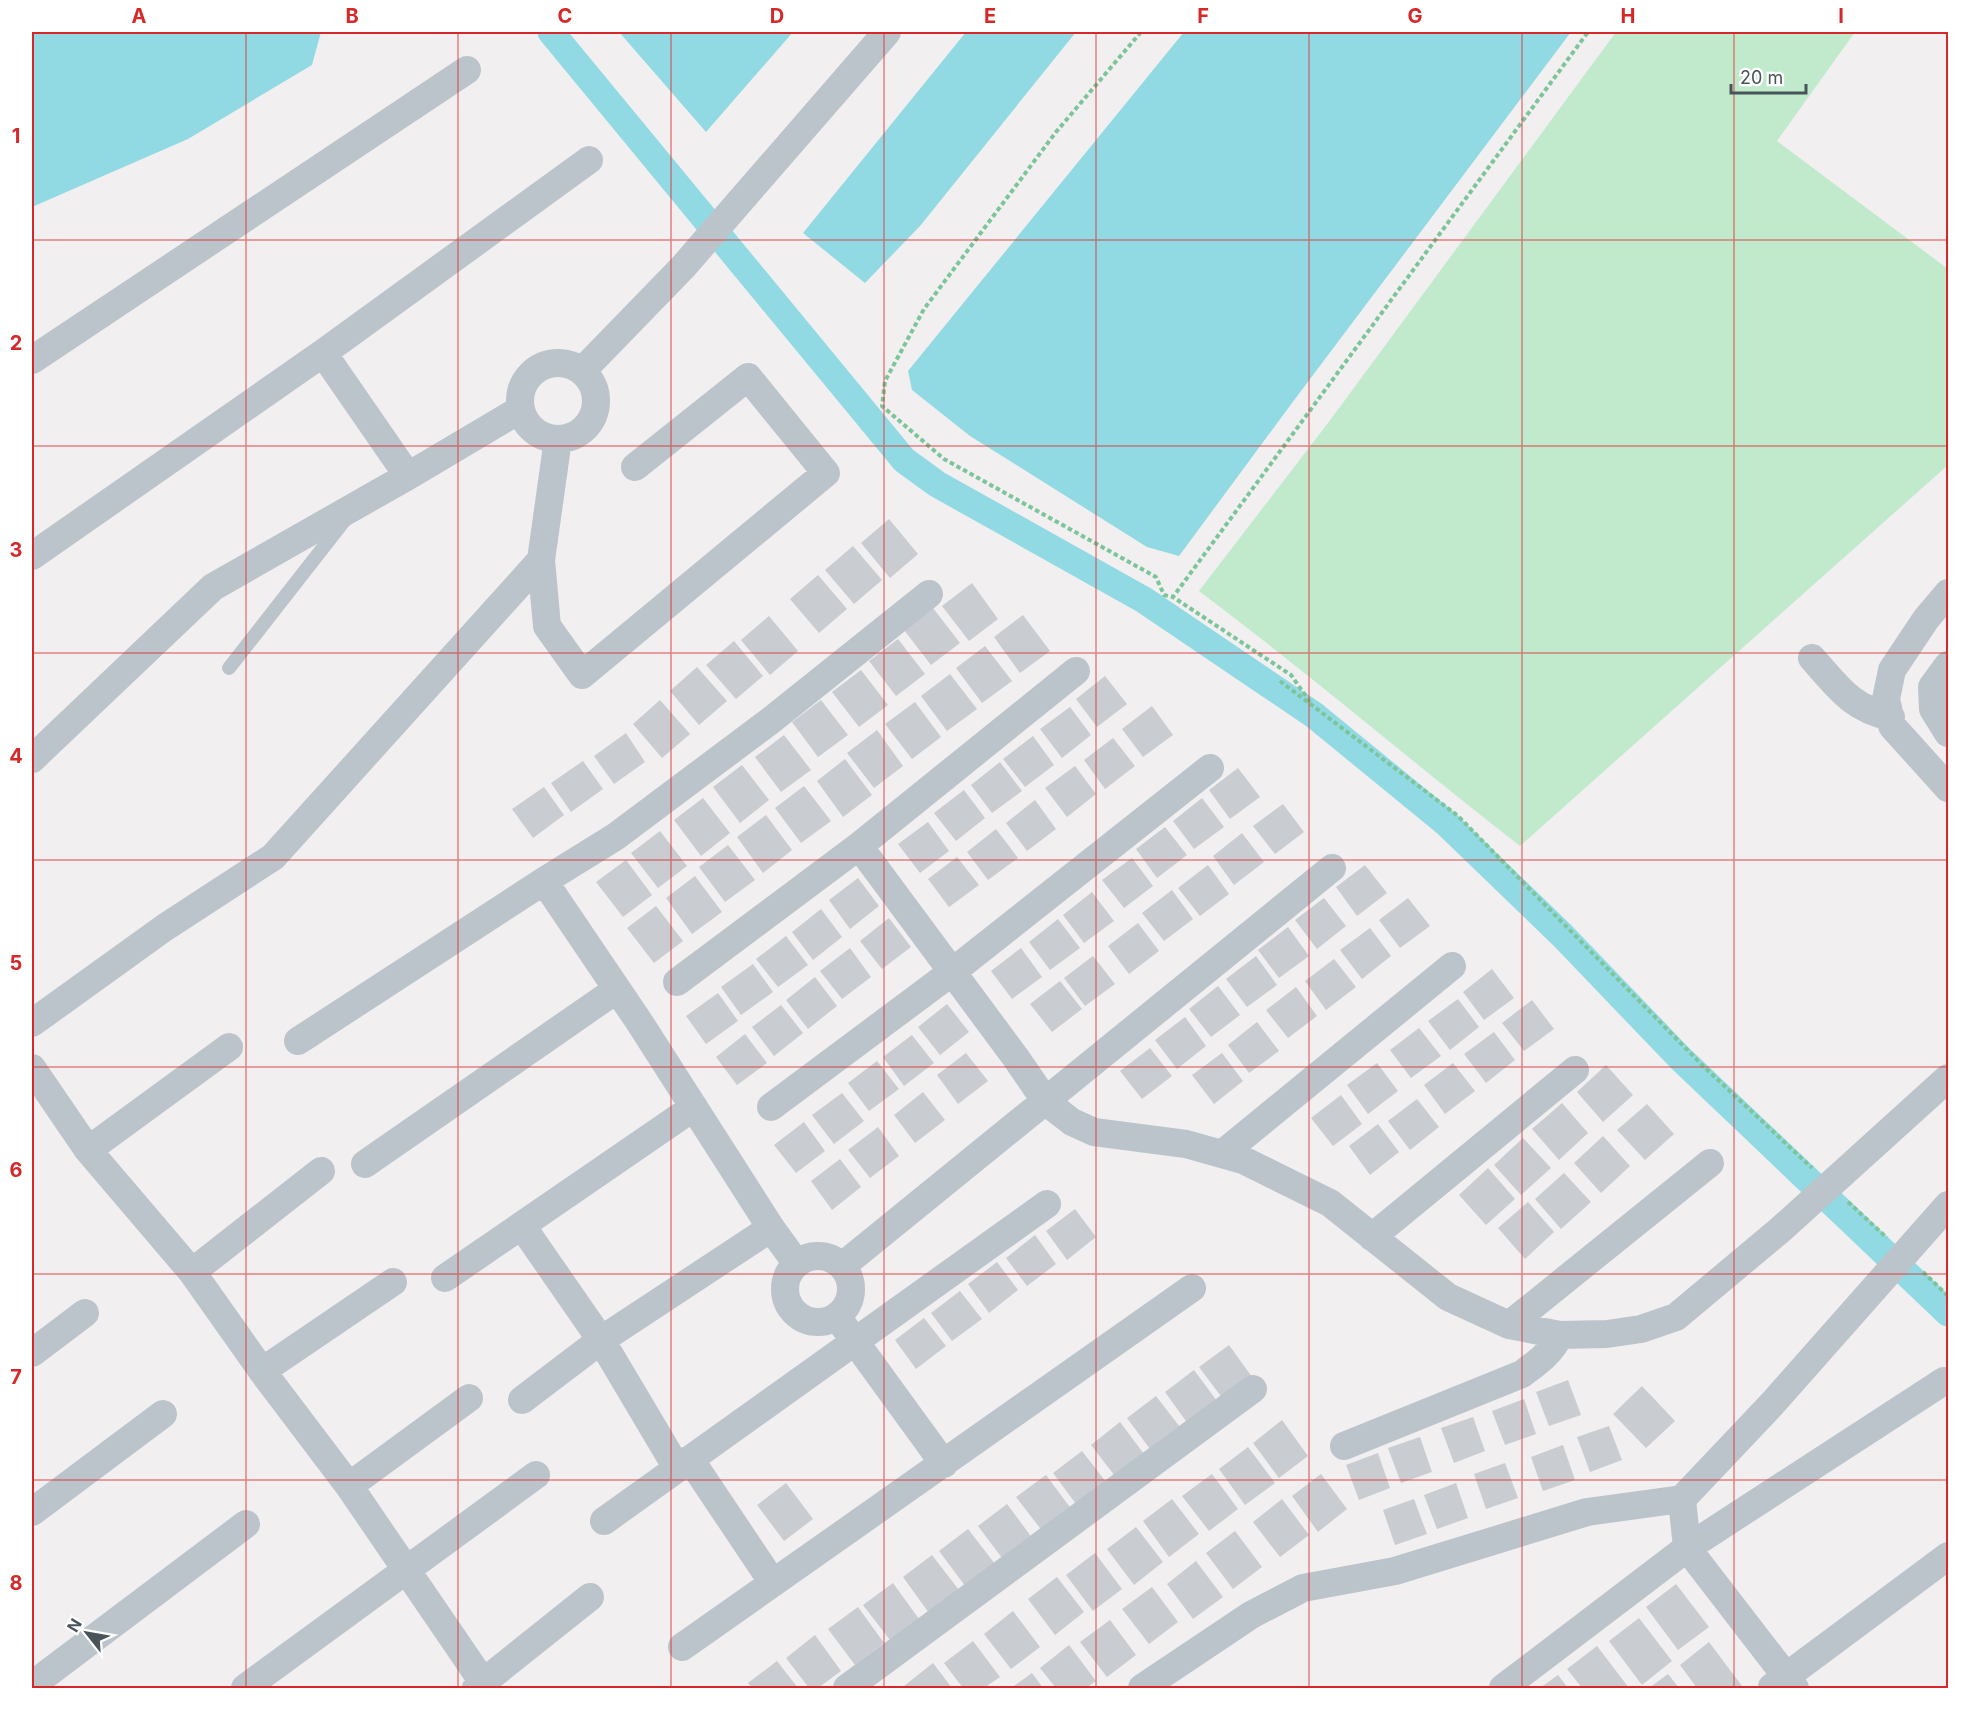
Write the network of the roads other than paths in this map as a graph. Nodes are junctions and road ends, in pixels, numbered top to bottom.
1 (887, 32) edge
2 (467, 69) dead end
3 (590, 160) dead end
4 (323, 352) junction
5 (32, 360) edge
6 (582, 371) junction
7 (521, 409) junction
8 (558, 439) junction
9 (635, 467) dead end
10 (408, 476) junction
11 (356, 506) junction
12 (32, 556) edge
13 (541, 560) junction
14 (1948, 593) edge
15 (929, 594) dead end
16 (1912, 640) junction
17 (1812, 658) dead end
18 (1948, 664) edge
19 (229, 668) dead end
20 (1076, 672) dead end
21 (1891, 717) junction
22 (1948, 733) edge
23 (32, 759) edge
24 (1210, 768) dead end
25 (1948, 788) edge
26 (859, 846) junction
27 (1332, 868) dead end
28 (544, 881) junction
29 (1452, 966) dead end
30 (952, 972) junction
31 (677, 982) dead end
32 (616, 990) junction
33 (32, 1023) edge
34 (298, 1041) dead end
35 (229, 1047) dead end
36 (32, 1068) edge
37 (1575, 1070) dead end
38 (1948, 1078) edge
39 (1046, 1102) junction
40 (694, 1107) junction
41 (771, 1107) dead end
42 (88, 1150) junction
43 (1222, 1154) junction
44 (1710, 1163) dead end
45 (365, 1164) dead end
46 (321, 1171) dead end
47 (1047, 1204) dead end
48 (1941, 1214) edge
49 (522, 1226) junction
50 (771, 1228) junction
51 (1372, 1237) junction
52 (797, 1264) junction
53 (842, 1266) junction
54 (192, 1272) junction
55 (445, 1278) dead end
56 (393, 1282) dead end
57 (1192, 1288) dead end
58 (85, 1313) dead end
59 (837, 1317) junction
60 (1509, 1325) junction
61 (1560, 1335) junction
62 (601, 1340) junction
63 (853, 1341) junction
64 (32, 1353) edge
65 (262, 1371) junction
66 (1944, 1381) dead end
67 (1253, 1389) dead end
68 (469, 1398) dead end
69 (522, 1400) dead end
70 (163, 1414) dead end
71 (1344, 1446) dead end
72 (683, 1463) junction
73 (944, 1464) junction
74 (536, 1475) dead end
75 (348, 1486) junction
76 (1682, 1499) junction
77 (32, 1512) edge
78 (604, 1521) dead end
79 (246, 1524) dead end
80 (1687, 1548) junction
81 (1948, 1556) edge
82 (406, 1570) junction
83 (773, 1583) junction
84 (590, 1597) dead end
85 (682, 1647) dead end
86 (32, 1685) edge
87 (1784, 1685) edge
88 (482, 1687) edge
89 (245, 1689) edge
90 (848, 1689) edge
91 (1142, 1689) edge
92 (1503, 1689) edge

1 - 6 street
2 - 5 street
3 - 4 street
4 - 10 street
4 - 12 street
6 - 7 street
6 - 8 street
7 - 8 street
7 - 10 street
8 - 13 street
9 - 13 street
10 - 11 street
11 - 19 lane
11 - 23 street
13 - 33 street
14 - 16 street
15 - 28 street
16 - 18 street
16 - 21 street
17 - 21 street
18 - 22 street
20 - 26 street
21 - 25 street
24 - 30 street
26 - 30 street
26 - 31 street
27 - 39 street
28 - 32 street
28 - 34 street
29 - 43 street
30 - 39 street
30 - 41 street
32 - 40 street
32 - 45 street
35 - 42 street
36 - 42 street
37 - 51 street
38 - 61 street
39 - 43 street
39 - 53 street
40 - 49 street
40 - 50 street
42 - 54 street
43 - 51 street
44 - 60 street
46 - 54 street
47 - 63 street
48 - 76 street
49 - 55 street
49 - 62 street
50 - 52 street
50 - 62 street
51 - 60 street
52 - 53 street
52 - 59 street
53 - 59 street
54 - 65 street
56 - 65 street
57 - 73 street
58 - 64 street
59 - 63 street
60 - 61 street
61 - 71 street
62 - 69 street
62 - 72 street
63 - 72 street
63 - 73 street
65 - 75 street
66 - 80 street
67 - 90 street
68 - 75 street
70 - 77 street
72 - 78 street
72 - 83 street
73 - 83 street
74 - 82 street
75 - 82 street
76 - 80 street
76 - 91 street
79 - 86 street
80 - 87 street
80 - 92 street
81 - 87 street
82 - 88 street
82 - 89 street
83 - 85 street
84 - 88 street

